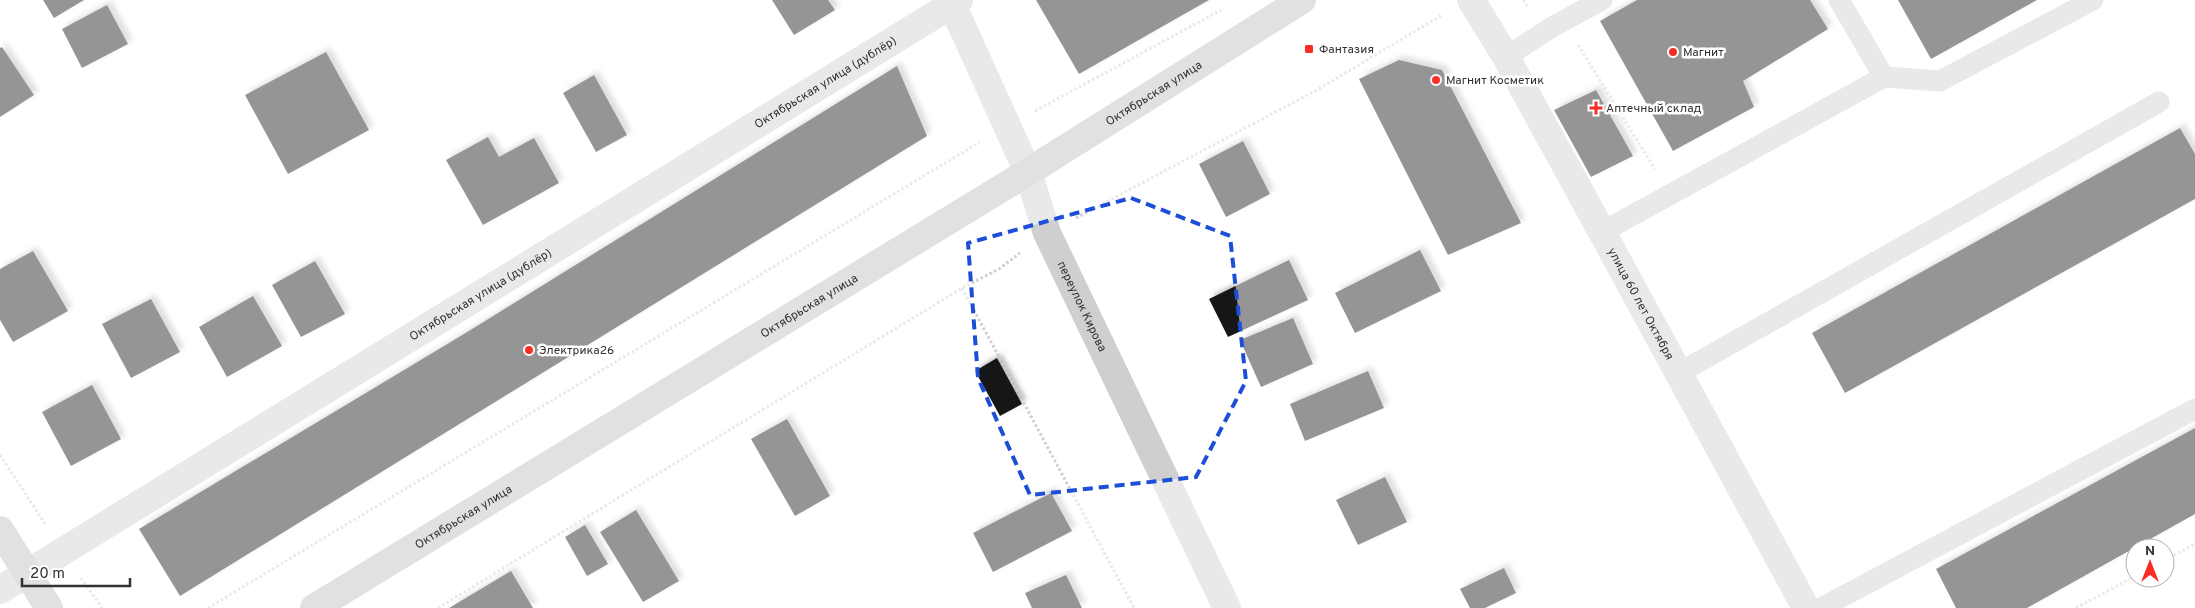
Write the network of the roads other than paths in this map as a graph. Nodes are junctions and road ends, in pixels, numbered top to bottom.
1 (1302, 0) edge
2 (1602, 0) edge
3 (1838, 0) edge
4 (2093, 0) edge
5 (953, 1) edge
6 (1460, 5) edge
7 (1506, 57) junction
8 (1884, 77) junction
9 (2159, 102) dead end
10 (1028, 172) junction
11 (1602, 232) junction
12 (1679, 373) junction
13 (2195, 409) edge
14 (0, 530) edge
15 (26, 573) junction
16 (0, 590) edge
17 (49, 608) edge
18 (314, 608) edge
19 (1227, 608) edge
20 (1806, 608) edge
21 (1822, 608) edge

1 - 10 main road, Октябрьская улица
2 - 7 lane
3 - 8 lane
4 - 8 lane
5 - 10 street, переулок Кирова
5 - 15 street, Октябрьская улица (дублёр)
6 - 7 street, улица 60 лет Октября
7 - 11 street, улица 60 лет Октября
8 - 11 lane
9 - 12 lane
10 - 18 main road, Октябрьская улица
10 - 19 street, переулок Кирова
11 - 12 street, улица 60 лет Октября
12 - 20 street, улица 60 лет Октября
13 - 21 lane
14 - 15 main road
15 - 16 street, Октябрьская улица (дублёр)
15 - 17 main road

